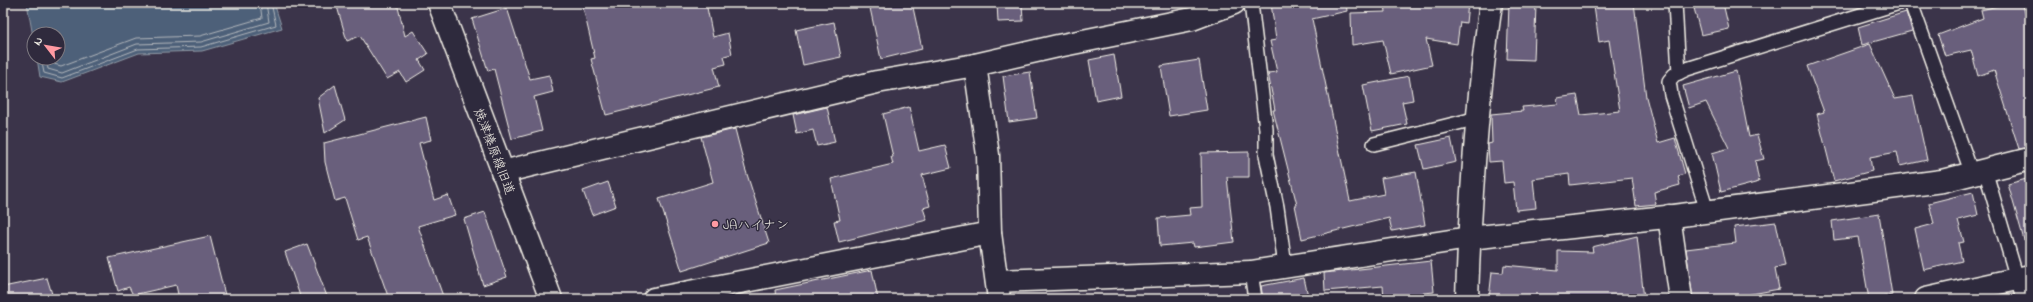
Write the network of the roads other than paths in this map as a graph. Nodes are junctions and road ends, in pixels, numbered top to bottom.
1 (439, 3) edge
2 (1234, 3) edge
3 (1251, 3) edge
4 (1491, 3) edge
5 (1675, 3) edge
6 (1899, 3) edge
7 (1911, 3) edge
8 (975, 65) junction
9 (1679, 73) junction
10 (1478, 118) junction
11 (1374, 144) dead end
12 (2030, 159) edge
13 (502, 172) junction
14 (1979, 172) junction
15 (1707, 211) junction
16 (1670, 216) junction
17 (990, 233) junction
18 (1469, 238) junction
19 (1285, 266) junction
20 (1251, 272) junction
21 (2024, 285) edge
22 (998, 290) edge
23 (552, 299) edge
24 (654, 299) edge
25 (1255, 299) edge
26 (1467, 299) edge
27 (1681, 299) edge
28 (1926, 299) edge

1 - 13 street, 焼津榛原線旧道
2 - 8 street
3 - 19 lane
4 - 10 street
5 - 9 lane
6 - 9 lane
7 - 14 lane
8 - 13 street
8 - 17 street
9 - 15 lane
10 - 11 lane
10 - 18 street
12 - 14 street
13 - 23 street, 焼津榛原線旧道
14 - 15 street
14 - 21 lane
15 - 16 street
16 - 18 street
16 - 27 street
17 - 22 street
17 - 24 street
18 - 19 street
18 - 26 street
19 - 20 street
20 - 22 street
20 - 25 lane
21 - 28 street

